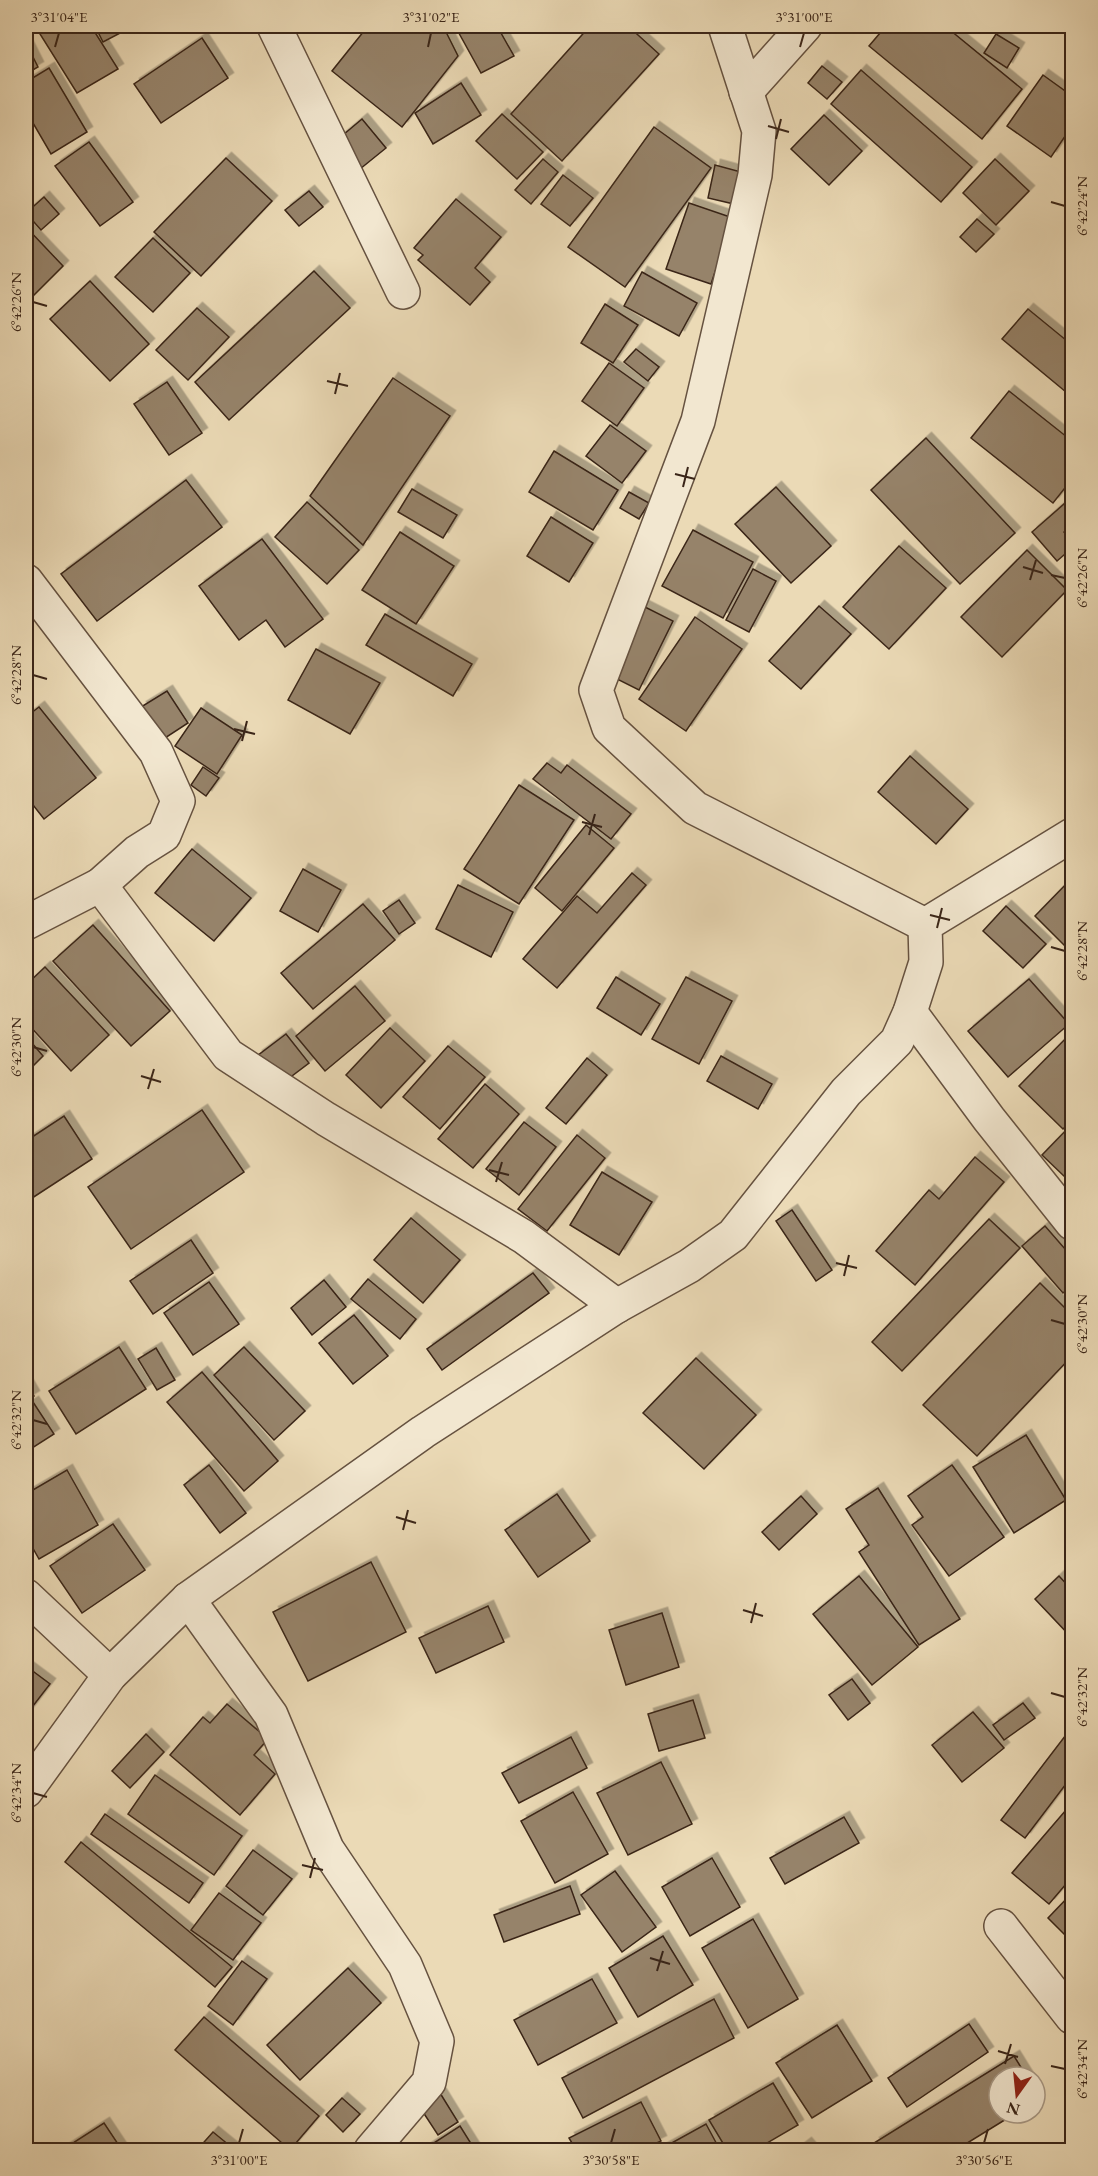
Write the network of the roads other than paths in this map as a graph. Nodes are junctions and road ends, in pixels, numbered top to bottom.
1 (274, 26) edge
2 (725, 26) edge
3 (805, 26) edge
4 (746, 92) junction
5 (403, 292) dead end
6 (26, 581) edge
7 (1072, 835) edge
8 (100, 885) junction
9 (26, 923) edge
10 (925, 925) junction
11 (910, 1012) junction
12 (1072, 1223) edge
13 (617, 1306) junction
14 (26, 1596) edge
15 (188, 1599) junction
16 (110, 1675) junction
17 (26, 1791) edge
18 (1001, 1926) dead end
19 (1072, 2017) edge
20 (371, 2151) edge

1 - 5 street
2 - 4 street
3 - 4 street
4 - 10 street
6 - 8 street
7 - 10 street
8 - 9 street
8 - 13 street
10 - 11 street
11 - 12 street
11 - 13 street
13 - 15 street
14 - 16 street
15 - 16 street
15 - 20 street
16 - 17 street
18 - 19 street

